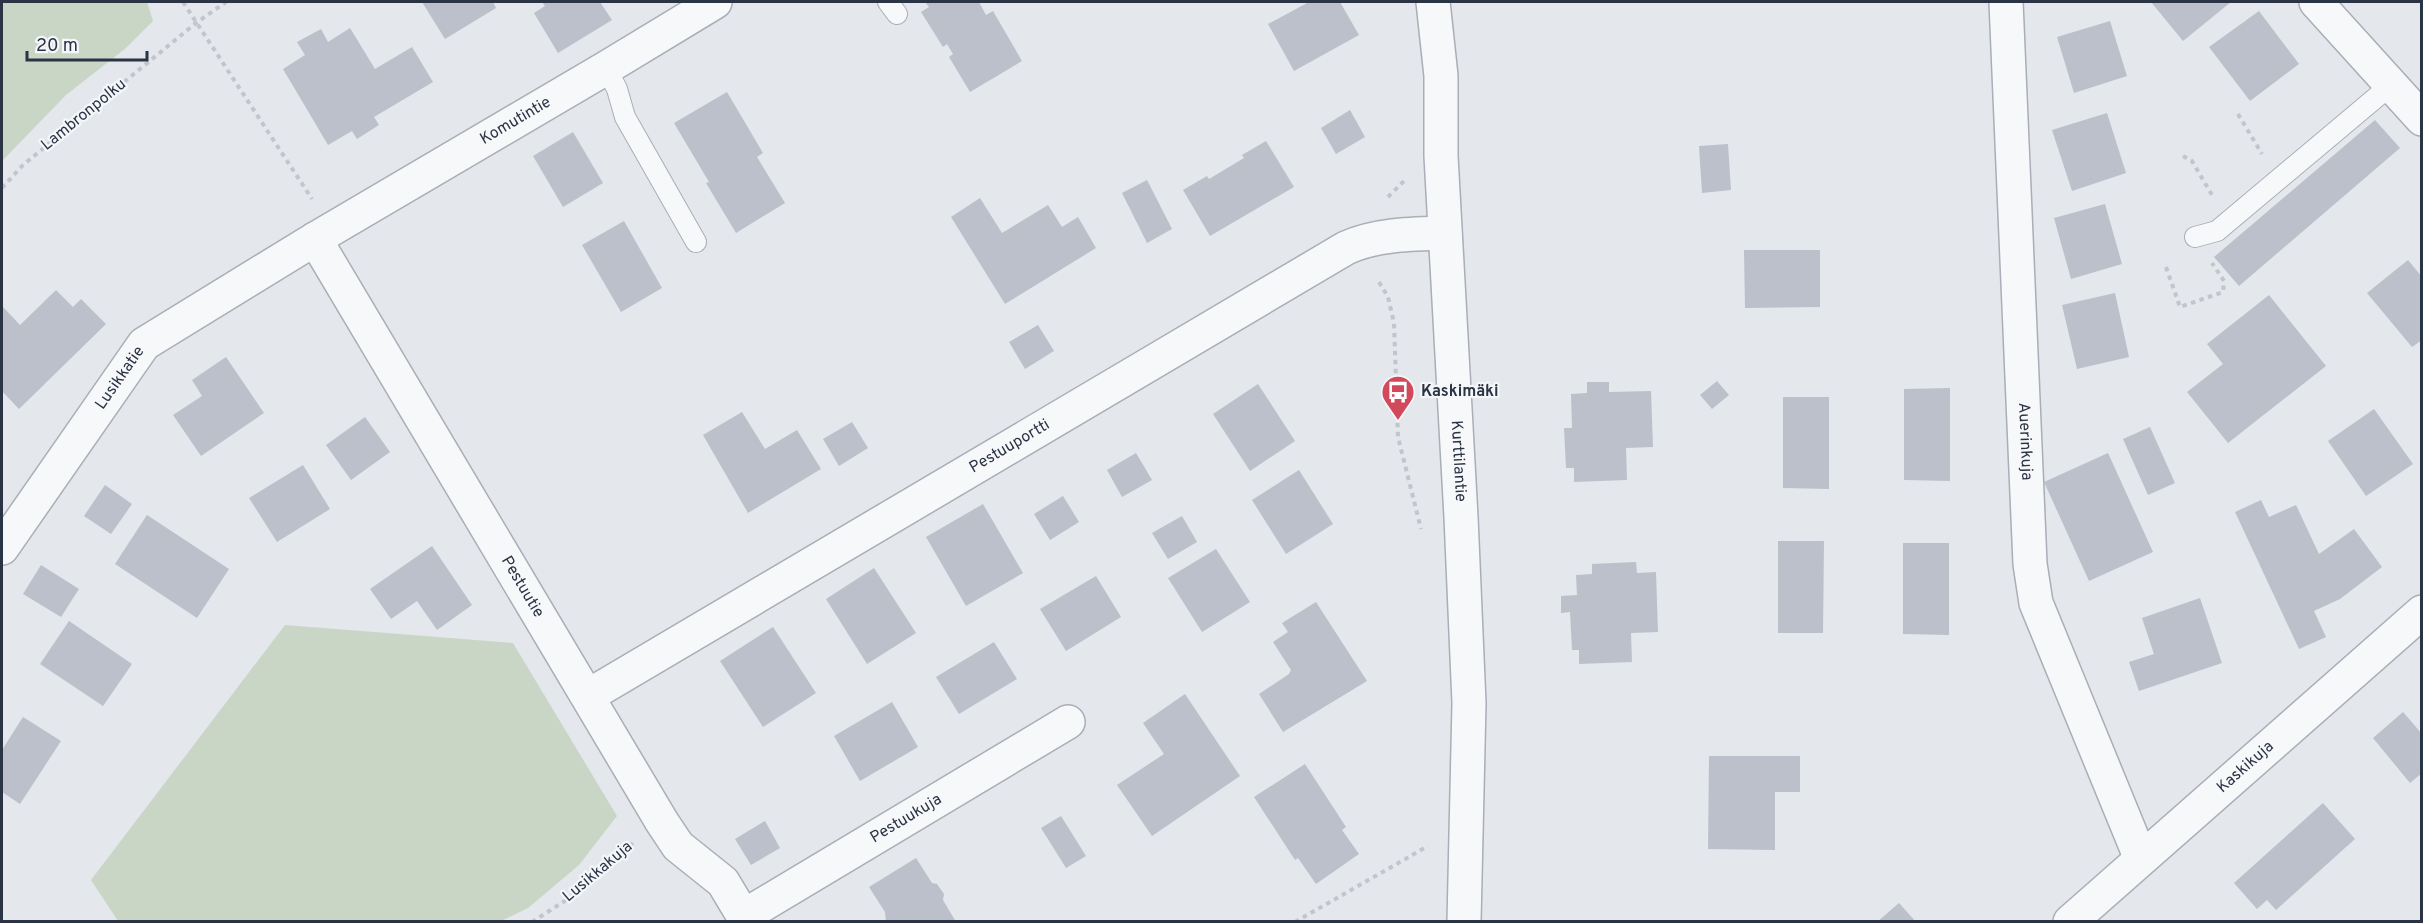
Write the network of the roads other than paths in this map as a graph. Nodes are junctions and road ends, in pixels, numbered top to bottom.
1 (715, 2) edge
2 (1433, 2) edge
3 (2006, 2) edge
4 (2316, 2) edge
5 (606, 68) junction
6 (2391, 85) junction
7 (2421, 118) edge
8 (1445, 233) junction
9 (2195, 237) road end
10 (315, 238) junction
11 (696, 242) dead end
12 (2, 548) edge
13 (2421, 612) edge
14 (588, 696) junction
15 (1068, 722) dead end
16 (2141, 859) junction
17 (745, 919) edge
18 (1464, 921) edge
19 (2070, 921) edge

1 - 5 street, Komutintie
2 - 8 street, Kurttilantie
3 - 16 street, Auerinkuja
4 - 6 street
5 - 10 street, Komutintie
5 - 11 lane
6 - 7 street
6 - 9 lane
8 - 14 street, Pestuuportti
8 - 18 street, Kurttilantie
10 - 12 street, Lusikkatie
10 - 14 street, Pestuutie
13 - 16 street, Kaskikuja
14 - 17 street, Pestuutie
15 - 17 street, Pestuukuja
16 - 19 street, Kaskikuja

